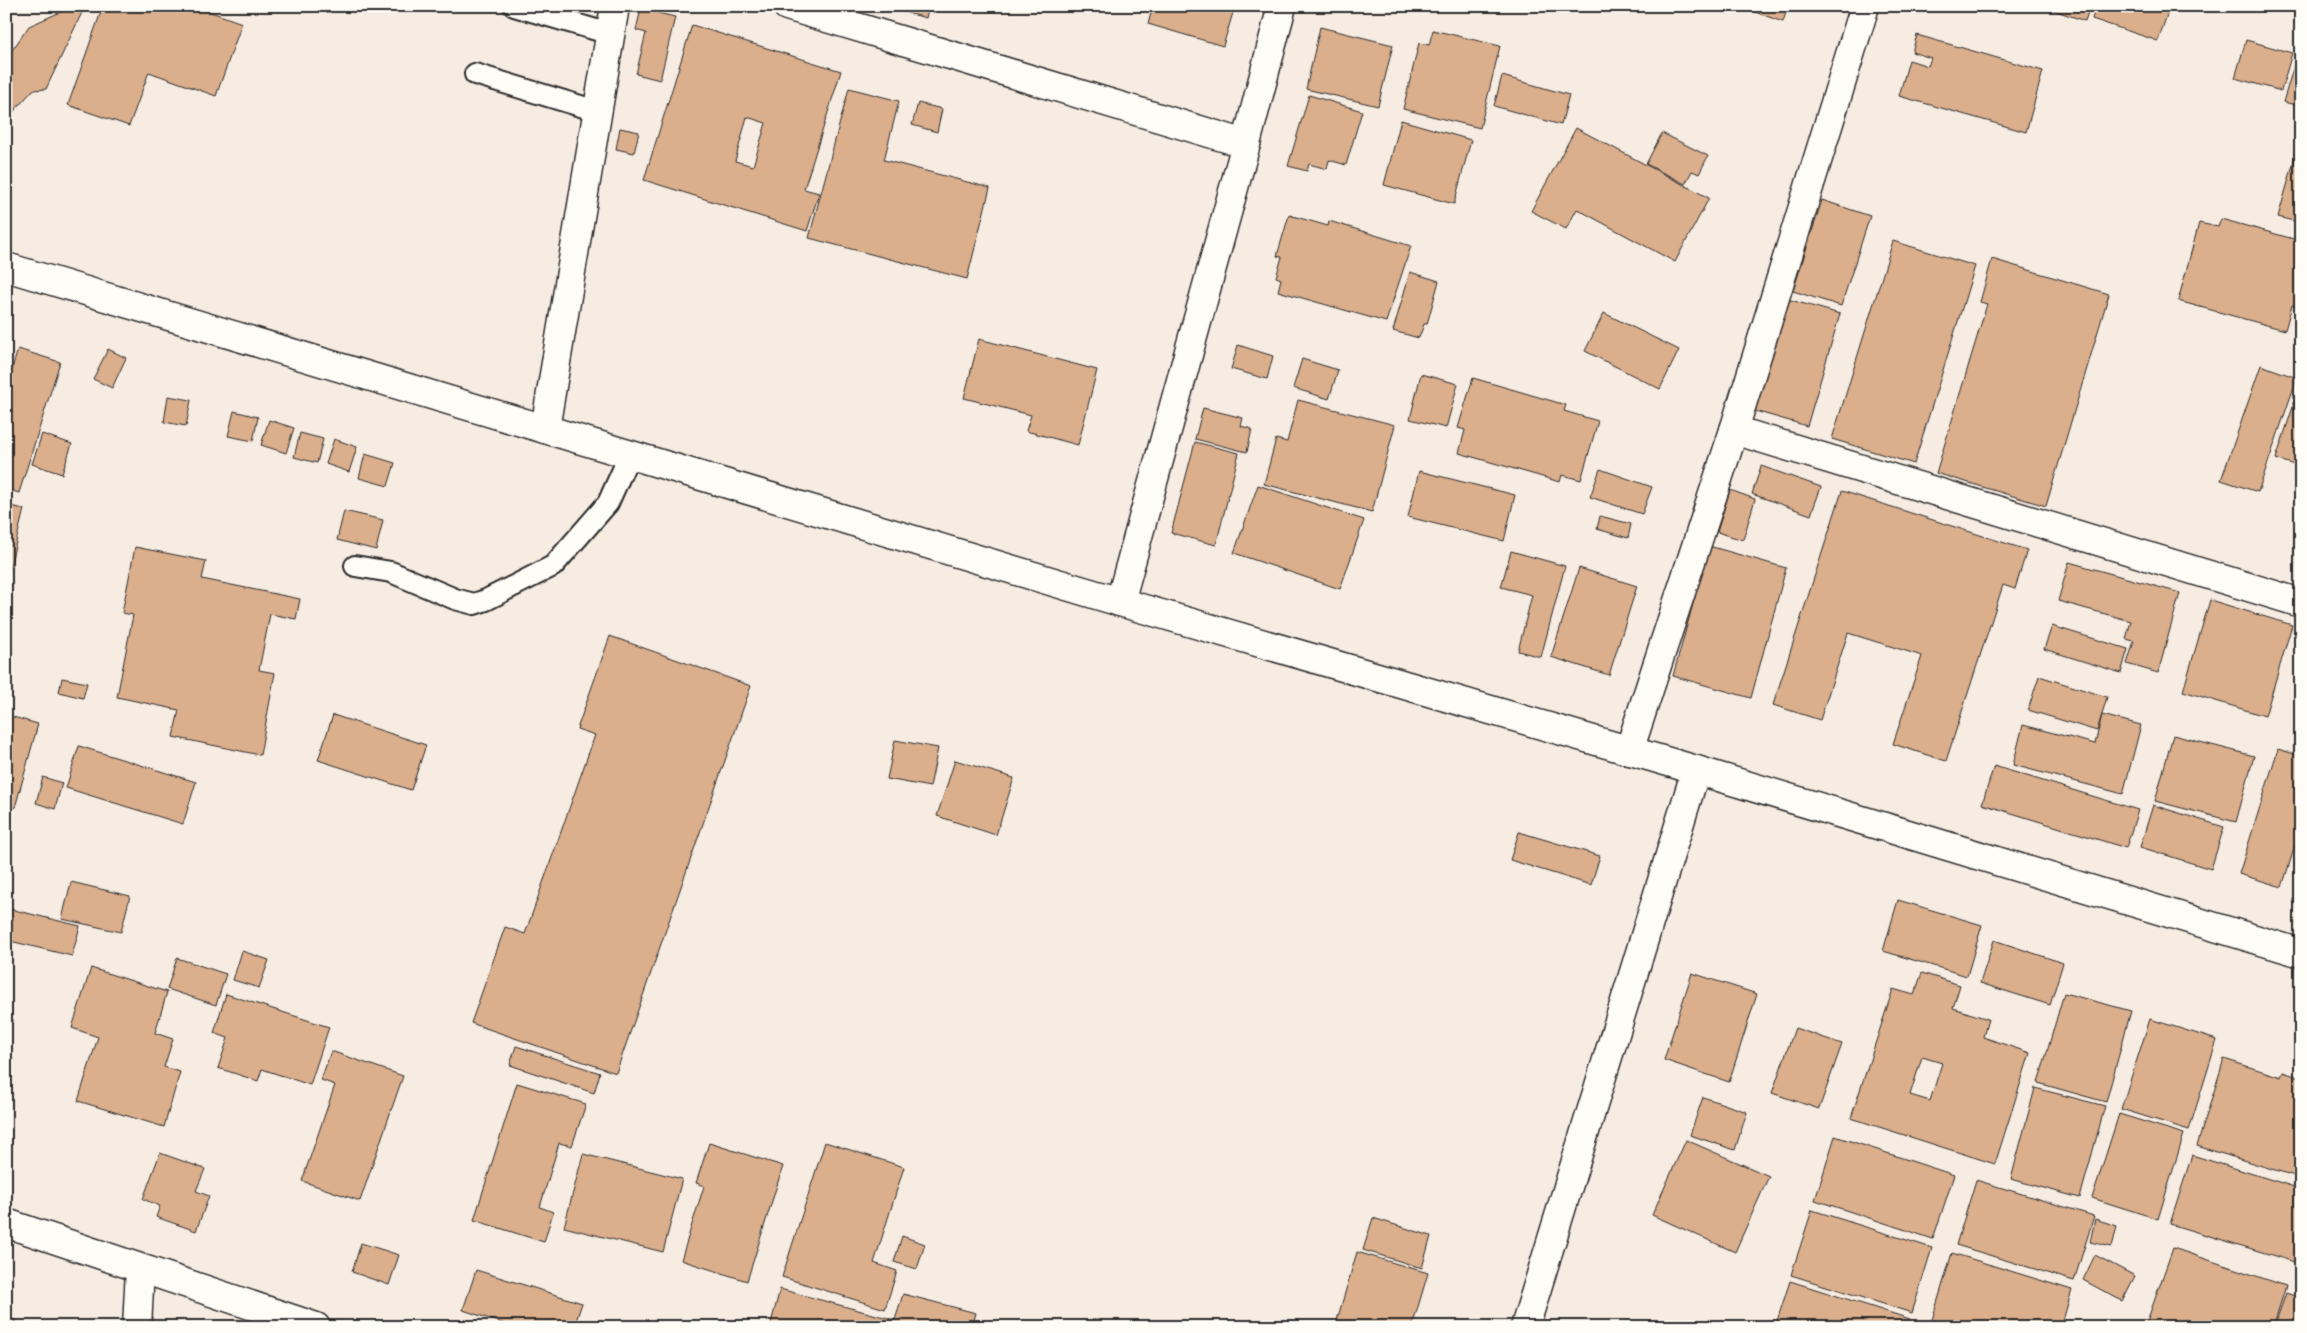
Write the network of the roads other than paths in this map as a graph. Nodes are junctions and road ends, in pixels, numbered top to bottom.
1 (514, 6) edge
2 (615, 6) edge
3 (787, 6) edge
4 (1282, 6) edge
5 (1865, 6) edge
6 (610, 34) junction
7 (475, 74) dead end
8 (597, 111) junction
9 (1246, 144) junction
10 (6, 267) edge
11 (545, 429) junction
12 (1734, 430) junction
13 (630, 454) junction
14 (355, 566) dead end
15 (1120, 602) junction
16 (2301, 603) edge
17 (1629, 751) junction
18 (1696, 770) junction
19 (2301, 952) edge
20 (6, 1223) edge
21 (140, 1269) junction
22 (137, 1327) edge
23 (316, 1327) edge
24 (1526, 1327) edge

1 - 6 lane
2 - 6 street
3 - 9 street
4 - 9 street
5 - 12 street
6 - 8 street
7 - 8 lane
8 - 11 street
9 - 15 street
10 - 11 street
11 - 13 street
12 - 16 street
12 - 17 street
13 - 14 lane
13 - 15 street
15 - 17 street
17 - 18 street
18 - 19 street
18 - 24 street
20 - 21 street
21 - 22 street
21 - 23 street

